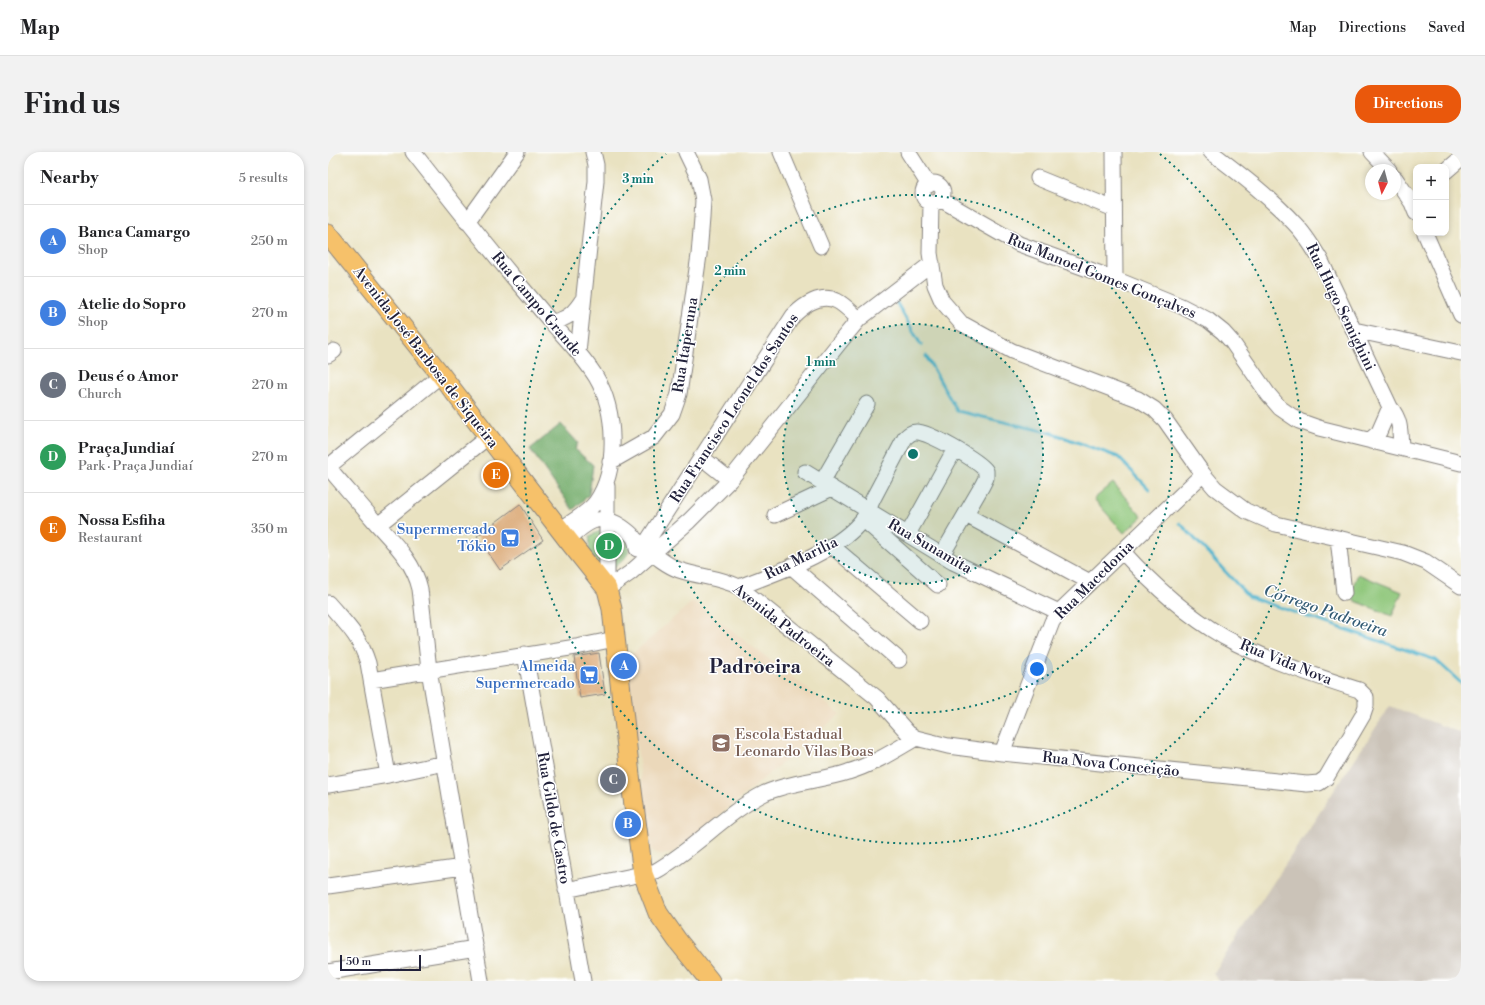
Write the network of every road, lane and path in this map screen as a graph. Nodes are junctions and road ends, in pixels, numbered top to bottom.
1 (413, 152) edge
2 (517, 152) edge
3 (592, 152) edge
4 (686, 152) edge
5 (781, 152) edge
6 (908, 152) edge
7 (1114, 152) edge
8 (1211, 152) edge
9 (1372, 152) edge
10 (1461, 158) edge
11 (1383, 164) edge
12 (1449, 168) edge
13 (1038, 178) dead end
14 (1401, 186) edge
15 (936, 201) junction
16 (1413, 202) edge
17 (1114, 209) junction
18 (467, 222) junction
19 (328, 234) edge
20 (1426, 236) edge
21 (821, 246) dead end
22 (932, 263) junction
23 (1115, 279) junction
24 (583, 299) junction
25 (1461, 315) edge
26 (860, 319) junction
27 (552, 322) junction
28 (1354, 330) junction
29 (578, 352) junction
30 (1461, 352) edge
31 (441, 375) junction
32 (867, 404) dead end
33 (1390, 407) junction
34 (489, 436) junction
35 (1370, 440) junction
36 (1401, 448) junction
37 (955, 449) junction
38 (701, 457) junction
39 (610, 462) junction
40 (1461, 463) edge
41 (328, 467) edge
42 (805, 472) dead end
43 (1203, 474) junction
44 (607, 477) junction
45 (730, 480) junction
46 (827, 485) junction
47 (865, 514) junction
48 (775, 515) dead end
49 (966, 515) junction
50 (607, 519) junction
51 (660, 521) junction
52 (378, 525) junction
53 (908, 534) junction
54 (564, 535) junction
55 (674, 535) junction
56 (1338, 538) junction
57 (644, 546) junction
58 (832, 546) junction
59 (1122, 551) junction
60 (942, 555) junction
61 (791, 566) junction
62 (630, 573) junction
63 (1090, 582) junction
64 (938, 585) dead end
65 (1461, 586) edge
66 (739, 587) junction
67 (607, 589) junction
68 (1344, 593) dead end
69 (328, 603) edge
70 (1059, 612) junction
71 (920, 621) dead end
72 (615, 639) junction
73 (525, 654) junction
74 (899, 660) dead end
75 (429, 670) junction
76 (371, 680) junction
77 (916, 738) junction
78 (1002, 753) junction
79 (445, 763) junction
80 (388, 775) junction
81 (1307, 784) joint
82 (328, 785) edge
83 (463, 868) junction
84 (643, 874) junction
85 (328, 886) edge
86 (566, 890) junction
87 (476, 948) junction
88 (328, 972) edge
89 (482, 981) edge
90 (583, 981) edge
91 (710, 981) edge

1 - 18 street, Rua Campo Grande
2 - 18 street
3 - 24 street
4 - 39 street, Rua Itaperuna
5 - 21 street
6 - 15 street
7 - 17 street
8 - 28 street, Rua Hugo Semighini
9 - 11 street
10 - 12 street
13 - 17 street
14 - 16 street
15 - 22 street
15 - 23 street, Rua Manoel Gomes Gonçalves
17 - 23 street
18 - 27 street, Rua Campo Grande
19 - 31 main road, Avenida José Barbosa de Siqueira
20 - 25 street
22 - 26 street, Rua Francisco Leonel dos Santos
22 - 43 street
23 - 35 street, Rua Manoel Gomes Gonçalves
24 - 27 street
24 - 29 street
26 - 38 street, Rua Francisco Leonel dos Santos
26 - 45 street, Rua Francisco Leonel dos Santos
27 - 29 street, Rua Campo Grande
28 - 30 street
28 - 33 street, Rua Hugo Semighini
29 - 39 street, Rua Campo Grande
31 - 34 main road, Avenida José Barbosa de Siqueira
31 - 41 street
32 - 46 street
33 - 35 street
33 - 36 street, Rua Hugo Semighini
34 - 52 street
34 - 54 main road, Avenida José Barbosa de Siqueira
35 - 36 street, Rua Manoel Gomes Gonçalves
36 - 40 street, Rua Manoel Gomes Gonçalves
37 - 47 street, Rua Marilia
37 - 49 street
37 - 53 street
38 - 45 street
38 - 51 street, Rua Francisco Leonel dos Santos
39 - 44 street, Rua Campo Grande
41 - 52 street
42 - 46 street, Rua Sunamita
43 - 56 street
43 - 59 street, Rua Macedonia
44 - 50 street, Rua Campo Grande
44 - 54 street, Rua Campo Grande
45 - 55 street, Rua Francisco Leonel dos Santos
46 - 47 street, Rua Sunamita
46 - 48 street
47 - 53 street, Rua Sunamita
47 - 58 street, Rua Marilia
47 - 64 street
49 - 60 street
49 - 63 street
50 - 54 street
50 - 57 street, Avenida Padroeira
50 - 67 street, Rua Campo Grande
51 - 55 street
51 - 57 street, Rua Francisco Leonel dos Santos
52 - 75 street
53 - 60 street, Rua Sunamita
54 - 67 main road, Avenida José Barbosa de Siqueira
55 - 57 street, Rua Francisco Leonel dos Santos
56 - 65 street
56 - 68 street
57 - 62 street, Rua Francisco Leonel dos Santos
57 - 62 street
57 - 66 street, Avenida Padroeira
58 - 61 street, Rua Marilia
58 - 71 street
59 - 63 street, Rua Macedonia
59 - 81 street, Rua Vida Nova
60 - 70 street, Rua Sunamita
61 - 66 street, Rua Marilia
61 - 74 street
62 - 67 street, Rua Francisco Leonel dos Santos
63 - 70 street, Rua Macedonia
66 - 77 street, Avenida Padroeira
67 - 72 main road, Avenida José Barbosa de Siqueira
69 - 76 street
70 - 78 street, Rua Macedonia
72 - 73 street
72 - 84 main road, Avenida José Barbosa de Siqueira
73 - 75 street
73 - 86 street, Rua Gildo de Castro
75 - 76 street
75 - 79 street
76 - 80 street
77 - 78 street, Rua Nova Conceição
77 - 84 street
78 - 81 street, Rua Nova Conceição
79 - 80 street
79 - 83 street
80 - 82 street
83 - 85 street
83 - 87 street
84 - 86 street
84 - 91 main road, Avenida José Barbosa de Siqueira
86 - 90 street, Rua Gildo de Castro
87 - 88 street
87 - 89 street

